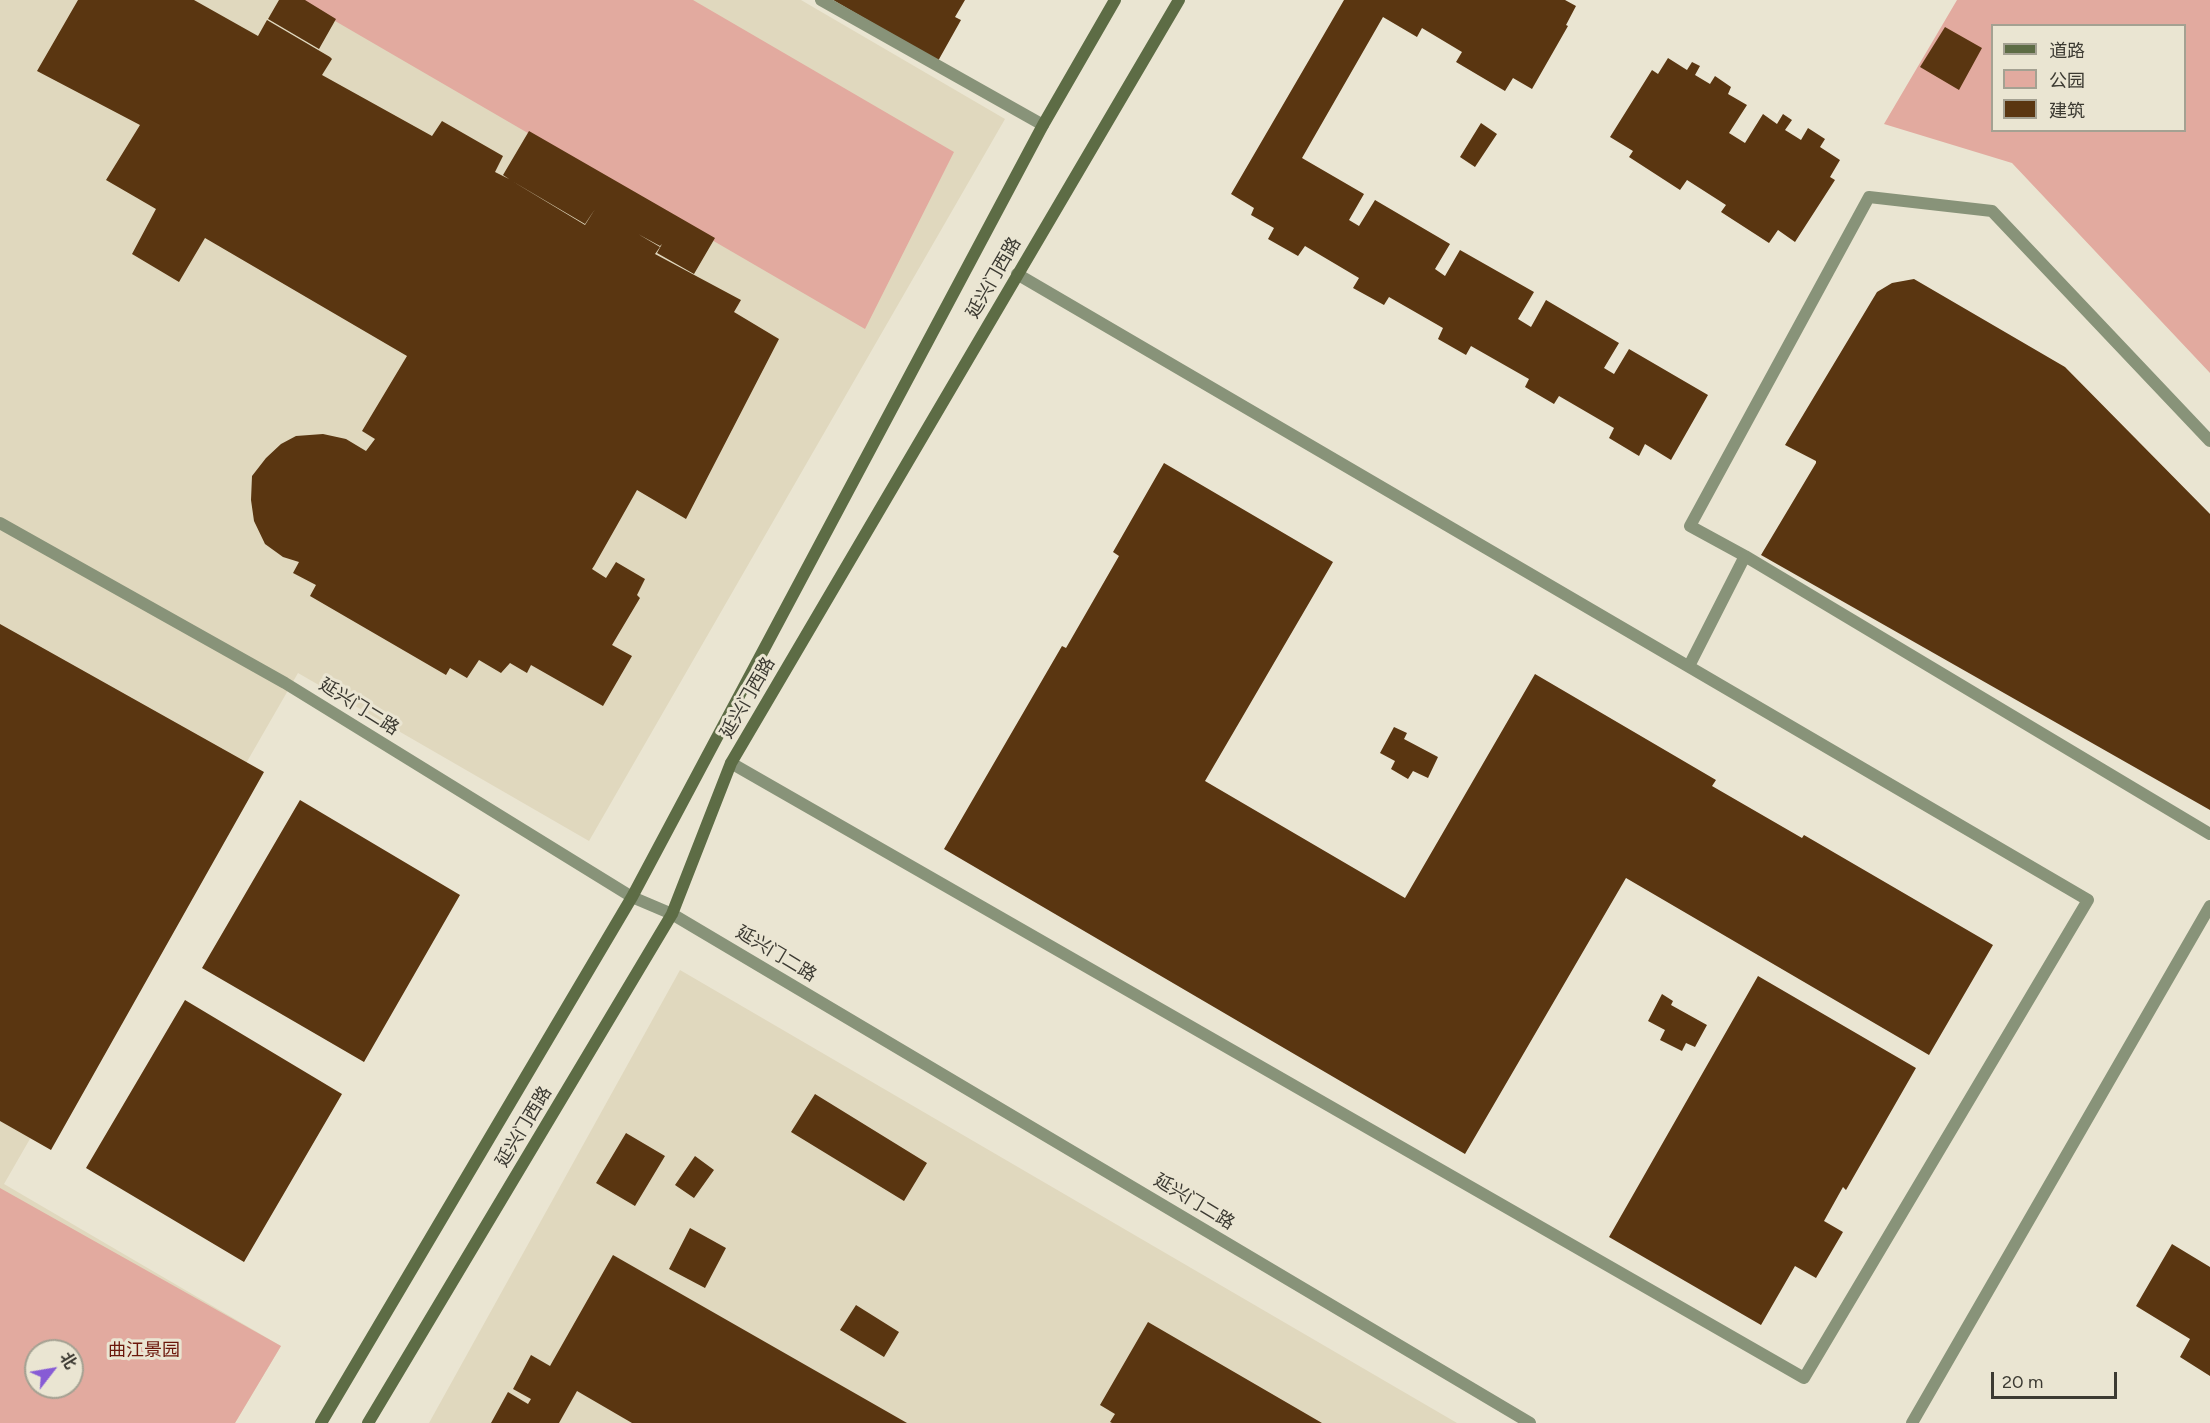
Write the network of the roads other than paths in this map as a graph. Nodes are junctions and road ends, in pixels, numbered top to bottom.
1 (821, 0) edge
2 (1115, 0) edge
3 (1179, 0) edge
4 (1042, 125) junction
5 (1017, 274) junction
6 (2210, 441) edge
7 (0, 524) edge
8 (1745, 556) junction
9 (1689, 666) junction
10 (731, 763) junction
11 (2210, 834) edge
12 (632, 897) junction
13 (2210, 906) edge
14 (672, 914) junction
15 (321, 1423) edge
16 (368, 1423) edge
17 (1530, 1423) edge
18 (1912, 1423) edge

1 - 4 street
2 - 4 street, 延兴门西路
3 - 5 street, 延兴门西路
4 - 12 street, 延兴门西路
5 - 9 street
5 - 10 street, 延兴门西路
6 - 8 street
7 - 12 street, 延兴门二路
8 - 9 street
8 - 11 street
9 - 10 street
10 - 14 street, 延兴门西路
12 - 14 street, 延兴门二路
12 - 15 street, 延兴门西路
13 - 18 street
14 - 16 street, 延兴门西路
14 - 17 street, 延兴门二路

